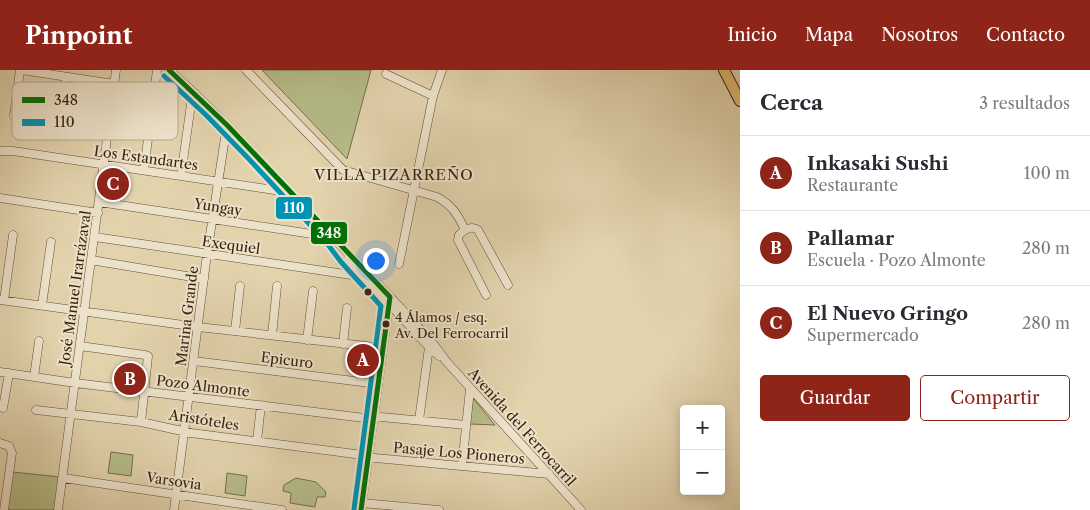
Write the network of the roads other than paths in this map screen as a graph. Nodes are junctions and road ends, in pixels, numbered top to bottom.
1 (21, 70) edge
2 (169, 70) edge
3 (246, 70) edge
4 (442, 70) edge
5 (724, 70) edge
6 (386, 74) dead end
7 (66, 76) junction
8 (65, 82) edge
9 (102, 82) edge
10 (195, 93) junction
11 (433, 96) junction
12 (740, 101) edge
13 (227, 126) junction
14 (107, 140) edge
15 (148, 140) edge
16 (0, 151) edge
17 (104, 164) junction
18 (144, 170) junction
19 (181, 176) junction
20 (218, 181) junction
21 (415, 189) junction
22 (288, 192) junction
23 (0, 198) edge
24 (99, 202) junction
25 (98, 213) junction
26 (213, 219) junction
27 (465, 230) junction
28 (13, 235) dead end
29 (95, 237) junction
30 (332, 237) junction
31 (50, 242) dead end
32 (207, 254) junction
33 (91, 260) junction
34 (399, 264) dead end
35 (365, 278) junction
36 (204, 279) junction
37 (508, 284) dead end
38 (240, 286) dead end
39 (277, 286) dead end
40 (313, 291) dead end
41 (486, 295) dead end
42 (2, 300) edge
43 (389, 300) junction
44 (42, 305) junction
45 (347, 308) dead end
46 (85, 312) junction
47 (198, 327) junction
48 (235, 331) junction
49 (272, 335) junction
50 (307, 340) junction
51 (38, 341) dead end
52 (343, 344) junction
53 (80, 346) junction
54 (429, 347) junction
55 (382, 348) junction
56 (444, 360) junction
57 (194, 361) junction
58 (0, 372) edge
59 (9, 373) junction
60 (34, 377) junction
61 (75, 383) junction
62 (378, 384) junction
63 (470, 389) junction
64 (144, 391) junction
65 (189, 396) junction
66 (261, 405) junction
67 (3, 408) dead end
68 (36, 410) dead end
69 (71, 415) junction
70 (373, 419) junction
71 (419, 420) junction
72 (140, 422) junction
73 (466, 425) junction
74 (185, 431) junction
75 (257, 441) junction
76 (0, 443) edge
77 (368, 457) junction
78 (462, 466) junction
79 (548, 474) junction
80 (63, 478) junction
81 (176, 494) junction
82 (362, 506) edge
83 (267, 509) edge
84 (4, 510) edge
85 (58, 510) edge
86 (174, 510) edge
87 (282, 510) edge
88 (438, 510) edge
89 (581, 510) edge

1 - 7 street
2 - 10 street, Avenida del Ferrocarril
3 - 21 street
4 - 11 street
5 - 12 main road
6 - 11 street
7 - 8 street
7 - 9 street
10 - 13 street, Avenida del Ferrocarril
10 - 19 street
11 - 21 street
13 - 20 street, Marina Grande
13 - 22 street, Avenida del Ferrocarril
14 - 17 street, José Manuel Irarrázaval
15 - 18 street
16 - 17 street, Los Estandartes
17 - 18 street, Los Estandartes
17 - 24 street, José Manuel Irarrázaval
18 - 19 street, Los Estandartes
19 - 20 street, Los Estandartes
20 - 22 street, Los Estandartes
20 - 26 street, Marina Grande
21 - 27 street
21 - 34 street
22 - 30 street, Avenida del Ferrocarril
23 - 25 street
24 - 25 street, José Manuel Irarrázaval
24 - 26 street, Yungay
25 - 29 street, José Manuel Irarrázaval
26 - 30 street, Yungay
26 - 32 street, Marina Grande
27 - 37 street
27 - 41 street
28 - 42 street
29 - 32 street, Exequiel
29 - 33 street, José Manuel Irarrázaval
30 - 35 street, Avenida del Ferrocarril
30 - 43 street, Avenida del Ferrocarril
31 - 44 street
32 - 35 street, Exequiel
32 - 36 street, Marina Grande
33 - 36 street
33 - 46 street, José Manuel Irarrázaval
35 - 43 street, Avenida del Ferrocarril
36 - 47 street, Marina Grande
38 - 48 street
39 - 49 street
40 - 50 street
42 - 44 street
43 - 54 street, Avenida del Ferrocarril
43 - 55 street
43 - 56 street, Avenida del Ferrocarril
44 - 46 street
45 - 52 street
46 - 47 street
46 - 53 street, José Manuel Irarrázaval
47 - 48 street
47 - 57 street, Marina Grande
48 - 49 street
49 - 50 street
50 - 52 street
51 - 60 street
52 - 55 street
53 - 61 street, José Manuel Irarrázaval
53 - 64 street
54 - 56 street, Avenida del Ferrocarril
54 - 71 street
55 - 62 street
56 - 63 street, Avenida del Ferrocarril
57 - 62 street, Epicuro
57 - 65 street, Marina Grande
58 - 59 street, Pozo Almonte
59 - 60 street, Pozo Almonte
59 - 67 street
60 - 61 street, Pozo Almonte
61 - 64 street, Pozo Almonte
61 - 69 street, José Manuel Irarrázaval
62 - 70 street
63 - 73 street
63 - 79 street, Avenida del Ferrocarril
64 - 65 street, Pozo Almonte
64 - 72 street
65 - 66 street, Pozo Almonte
65 - 74 street, Marina Grande
66 - 70 street, Pozo Almonte
66 - 75 street
68 - 69 street, Aristóteles
69 - 72 street, Aristóteles
69 - 80 street, José Manuel Irarrázaval
70 - 71 street, Pozo Almonte
70 - 77 street
71 - 73 street, Pozo Almonte
72 - 74 street, Aristóteles
73 - 78 street
74 - 75 street, Aristóteles
74 - 81 street, Marina Grande
75 - 77 street, Aristóteles
76 - 84 street
77 - 78 street, Pasaje Los Pioneros
77 - 82 street
78 - 79 street, Pasaje Los Pioneros
79 - 89 street, Avenida del Ferrocarril
80 - 81 street, Varsovia
80 - 85 street, José Manuel Irarrázaval
81 - 83 street, Varsovia
81 - 86 street, Marina Grande
82 - 88 street
83 - 87 street, Varsovia

